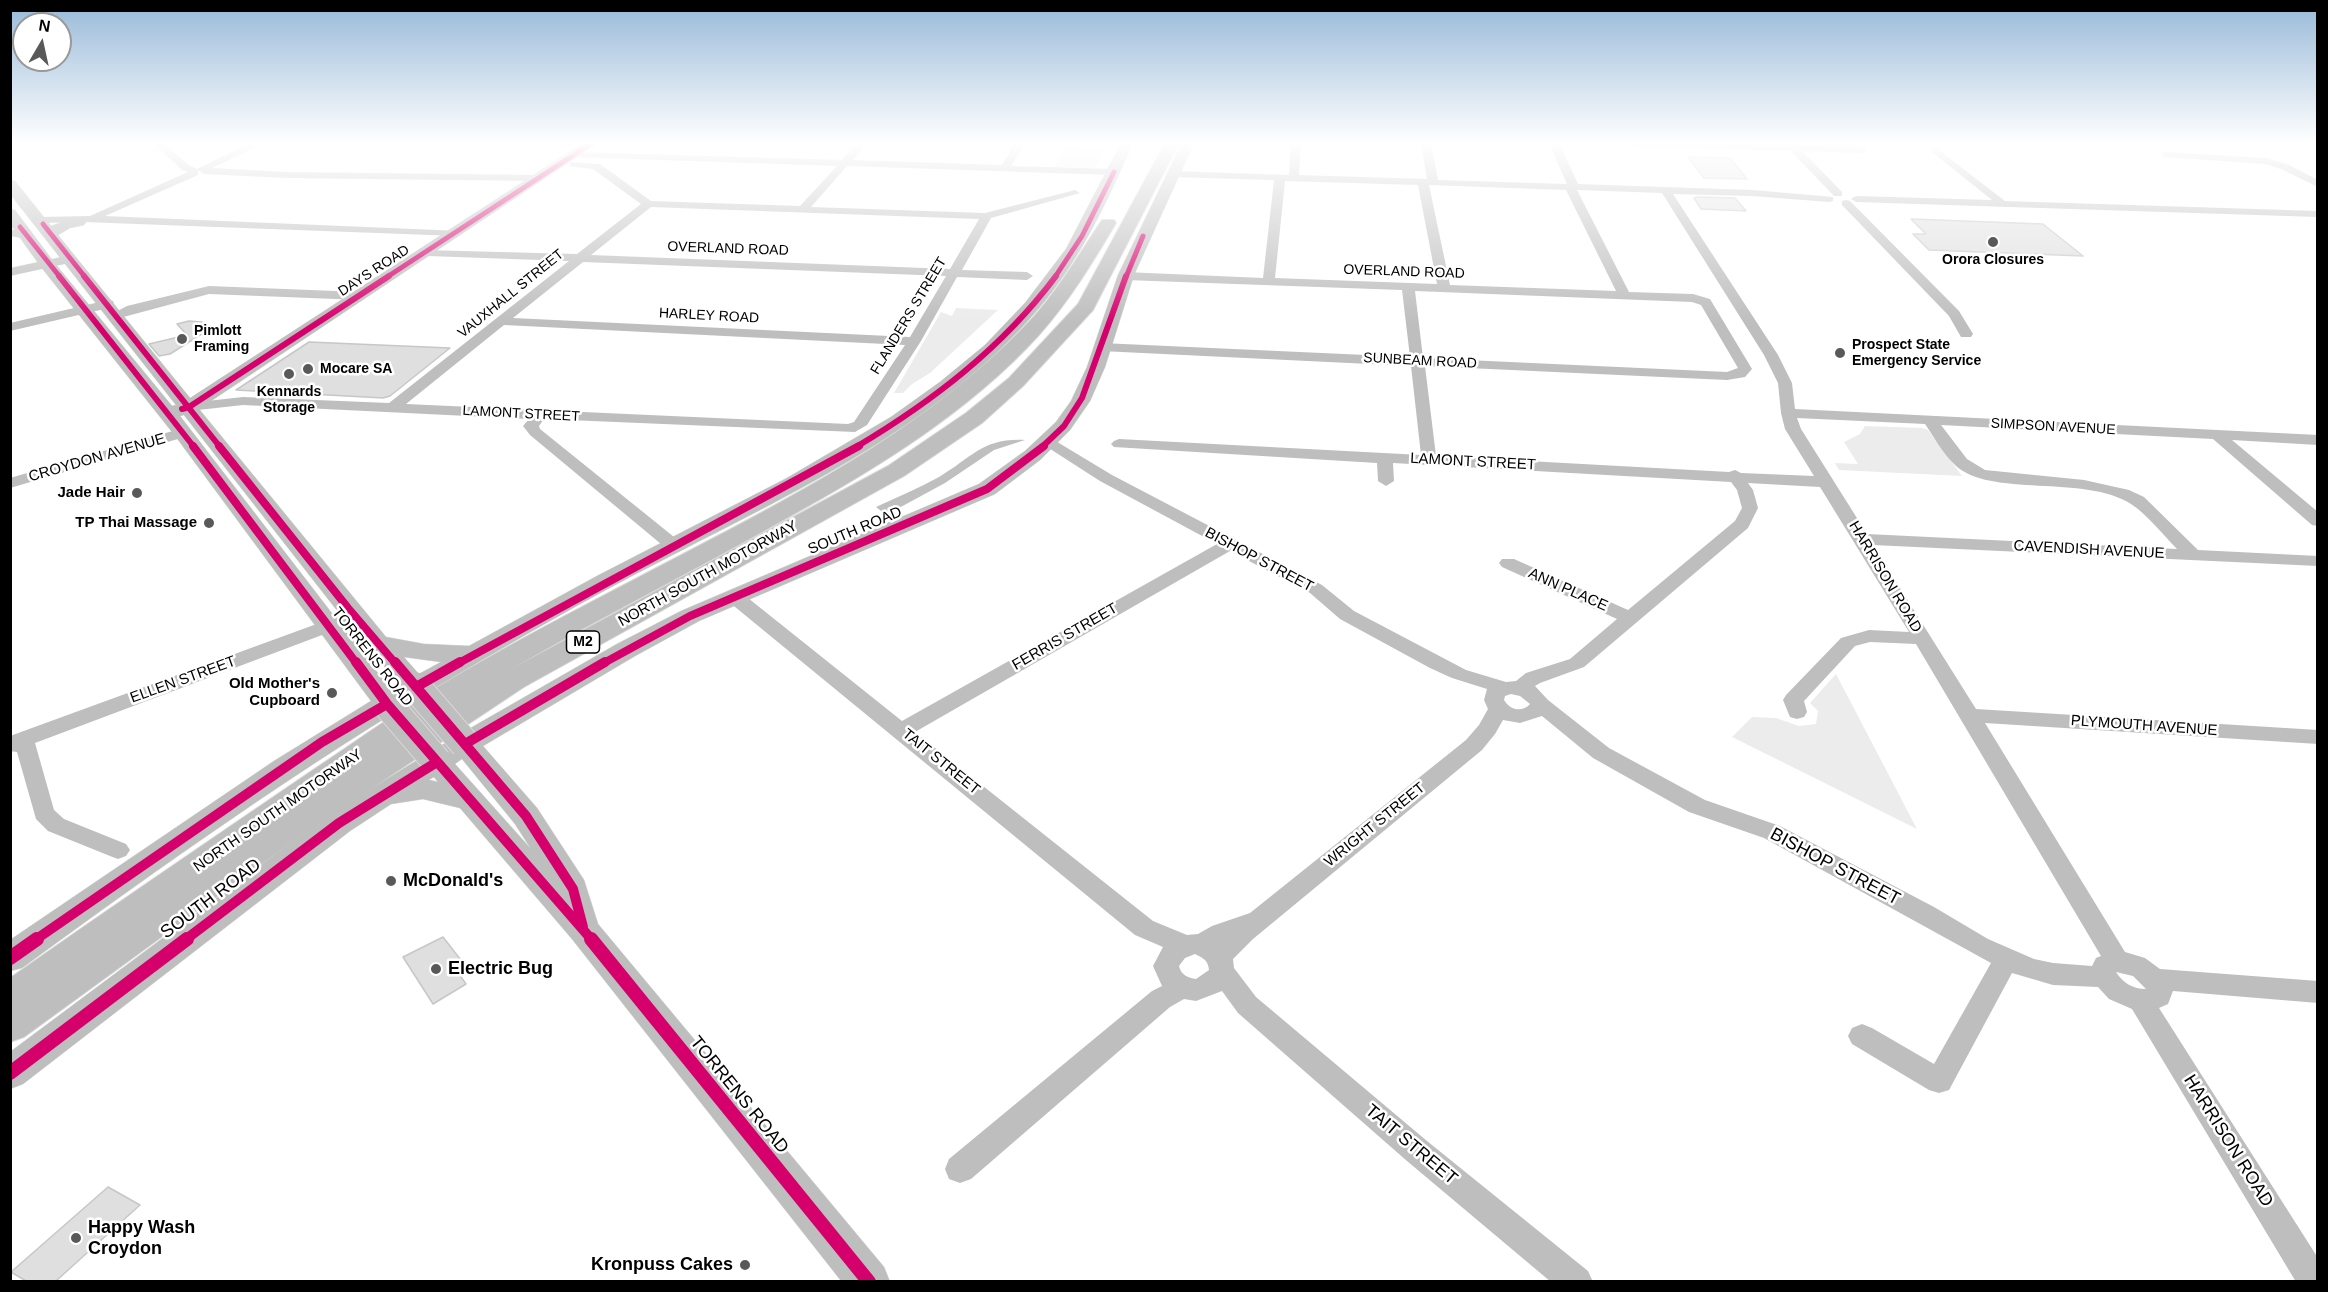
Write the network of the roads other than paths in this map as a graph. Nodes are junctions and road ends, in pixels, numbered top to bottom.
1 (26, 203) edge
2 (124, 203) edge
3 (502, 203) edge
4 (808, 203) edge
5 (1035, 203) edge
6 (1099, 203) edge
7 (1119, 203) edge
8 (1140, 203) edge
9 (1159, 203) edge
10 (1277, 203) edge
11 (1431, 203) edge
12 (1578, 203) edge
13 (1674, 203) edge
14 (1846, 203) edge
15 (1980, 203) edge
16 (648, 204) joint
17 (2003, 204) joint
18 (803, 209) junction
19 (2318, 214) edge
20 (985, 216) junction
21 (84, 221) junction
22 (14, 224) edge
23 (44, 226) junction
24 (457, 233) junction
25 (428, 252) junction
26 (580, 258) junction
27 (70, 260) junction
28 (47, 264) junction
29 (10, 272) edge
30 (954, 273) junction
31 (1027, 276) dead end
32 (1125, 276) junction
33 (1269, 281) junction
34 (1408, 287) junction
35 (1444, 288) junction
36 (1624, 295) junction
37 (361, 296) junction
38 (118, 309) junction
39 (84, 310) junction
40 (502, 321) junction
41 (10, 327) edge
42 (1966, 334) dead end
43 (914, 341) junction
44 (1101, 347) junction
45 (1416, 361) junction
46 (1740, 374) joint
47 (189, 407) junction
48 (393, 407) junction
49 (1788, 413) junction
50 (540, 415) junction
51 (1930, 421) junction
52 (175, 423) junction
53 (853, 428) joint
54 (2217, 435) junction
55 (2318, 440) edge
56 (1049, 442) junction
57 (1119, 444) dead end
58 (1030, 458) junction
59 (1385, 458) junction
60 (1429, 460) junction
61 (1088, 468) junction
62 (1735, 476) junction
63 (1386, 481) dead end
64 (1827, 482) junction
65 (10, 483) edge
66 (2318, 521) edge
67 (1861, 538) junction
68 (1229, 544) junction
69 (673, 545) junction
70 (2193, 555) junction
71 (2318, 561) edge
72 (1508, 563) dead end
73 (736, 598) junction
74 (355, 616) junction
75 (1628, 617) junction
76 (328, 626) junction
77 (1923, 638) junction
78 (378, 642) junction
79 (475, 653) junction
80 (416, 687) junction
81 (380, 694) junction
82 (1517, 701) junction
83 (539, 702) junction
84 (1797, 712) dead end
85 (1970, 716) junction
86 (902, 730) junction
87 (2318, 737) edge
88 (11, 744) edge
89 (465, 744) junction
90 (437, 762) junction
91 (502, 787) junction
92 (468, 799) junction
93 (375, 800) junction
94 (118, 850) dead end
95 (584, 930) junction
96 (10, 958) edge
97 (2007, 958) junction
98 (2111, 969) junction
99 (1191, 970) junction
100 (2148, 990) junction
101 (2318, 992) edge
102 (10, 1000) edge
103 (10, 1025) edge
104 (1862, 1036) dead end
105 (10, 1073) edge
106 (960, 1169) dead end
107 (863, 1279) edge
108 (1577, 1281) edge
109 (2314, 1281) edge

1 - 23 main road, TORRENS ROAD
2 - 21 street
3 - 24 main road, DAYS ROAD
4 - 18 street
5 - 20 street
6 - 69 main road
7 - 102 highway, NORTH SOUTH MOTORWAY / M2
8 - 103 highway, NORTH SOUTH MOTORWAY / M2
9 - 32 main road, SOUTH ROAD
10 - 33 street
11 - 35 street
12 - 36 street
13 - 49 street, HARRISON ROAD
14 - 42 street
15 - 17 street
16 - 18 street
16 - 26 street, VAUXHALL STREET
17 - 19 street
18 - 20 street
20 - 30 street, FLANDERS STREET
21 - 23 main road
21 - 24 street
22 - 23 main road
22 - 28 main road, TORRENS ROAD
23 - 27 main road, TORRENS ROAD
24 - 25 main road, DAYS ROAD
25 - 26 street, OVERLAND ROAD
25 - 37 main road, DAYS ROAD
26 - 30 street, OVERLAND ROAD
26 - 40 street, VAUXHALL STREET
27 - 28 street
27 - 38 main road, TORRENS ROAD
28 - 29 street
28 - 39 main road, TORRENS ROAD
30 - 31 street, OVERLAND ROAD
30 - 43 street, FLANDERS STREET
32 - 33 street, OVERLAND ROAD
32 - 44 main road, SOUTH ROAD
33 - 34 street, OVERLAND ROAD
34 - 35 street, OVERLAND ROAD
34 - 45 street
35 - 36 street, OVERLAND ROAD
36 - 46 street, OVERLAND ROAD
37 - 38 street
37 - 47 main road, DAYS ROAD
38 - 39 street
38 - 47 main road, TORRENS ROAD
39 - 41 street
39 - 52 main road, TORRENS ROAD
40 - 43 street, HARLEY ROAD
40 - 48 street, VAUXHALL STREET
43 - 53 street, FLANDERS STREET
44 - 45 street, SUNBEAM ROAD
44 - 56 main road, SOUTH ROAD
45 - 46 street, SUNBEAM ROAD
45 - 60 street
47 - 48 street, LAMONT STREET
47 - 52 main road, DAYS ROAD
47 - 74 main road, TORRENS ROAD
48 - 50 street, LAMONT STREET
49 - 51 street, SIMPSON AVENUE
49 - 64 street, HARRISON ROAD
50 - 53 street, LAMONT STREET
50 - 69 street
51 - 54 street, SIMPSON AVENUE
51 - 70 street
52 - 65 street, CROYDON AVENUE
52 - 76 main road, TORRENS ROAD
54 - 55 street, SIMPSON AVENUE
54 - 66 street
56 - 58 main road, SOUTH ROAD
56 - 61 street, BISHOP STREET
57 - 59 street, LAMONT STREET
58 - 61 street, BISHOP STREET
58 - 73 main road, SOUTH ROAD
59 - 60 street, LAMONT STREET
59 - 63 street
60 - 62 street, LAMONT STREET
61 - 68 street, BISHOP STREET
62 - 64 street, LAMONT STREET
62 - 75 street, WRIGHT STREET
64 - 67 street, HARRISON ROAD
67 - 70 street, CAVENDISH AVENUE
67 - 77 street, HARRISON ROAD
68 - 82 street, BISHOP STREET
68 - 86 street, FERRIS STREET
69 - 79 main road
70 - 71 street, CAVENDISH AVENUE
72 - 75 street, ANN PLACE
73 - 83 main road, SOUTH ROAD
73 - 86 street, TAIT STREET
74 - 76 street, ELLEN STREET
74 - 78 main road, TORRENS ROAD
75 - 82 street, WRIGHT STREET
76 - 81 main road, TORRENS ROAD
76 - 88 street, ELLEN STREET
77 - 84 street
77 - 85 street, HARRISON ROAD
78 - 79 main road
78 - 80 main road, TORRENS ROAD
79 - 80 main road
80 - 81 main road
80 - 89 main road, TORRENS ROAD, bridge
81 - 90 main road, TORRENS ROAD, bridge
81 - 96 main road
82 - 97 street, BISHOP STREET
82 - 99 street, WRIGHT STREET
83 - 89 main road, SOUTH ROAD
83 - 91 main road
85 - 87 street, PLYMOUTH AVENUE
85 - 98 street, HARRISON ROAD
86 - 99 street, TAIT STREET
88 - 94 street
89 - 90 main road, SOUTH ROAD
89 - 91 main road, TORRENS ROAD
90 - 92 main road, TORRENS ROAD
90 - 93 main road, SOUTH ROAD
91 - 95 main road, TORRENS ROAD
92 - 93 main road
92 - 95 main road, TORRENS ROAD
93 - 105 main road, SOUTH ROAD
95 - 107 main road, TORRENS ROAD
97 - 98 street, BISHOP STREET
97 - 104 street
98 - 100 street, BISHOP STREET
99 - 106 street, WRIGHT STREET
99 - 108 street, TAIT STREET
100 - 101 street
100 - 109 street, HARRISON ROAD

